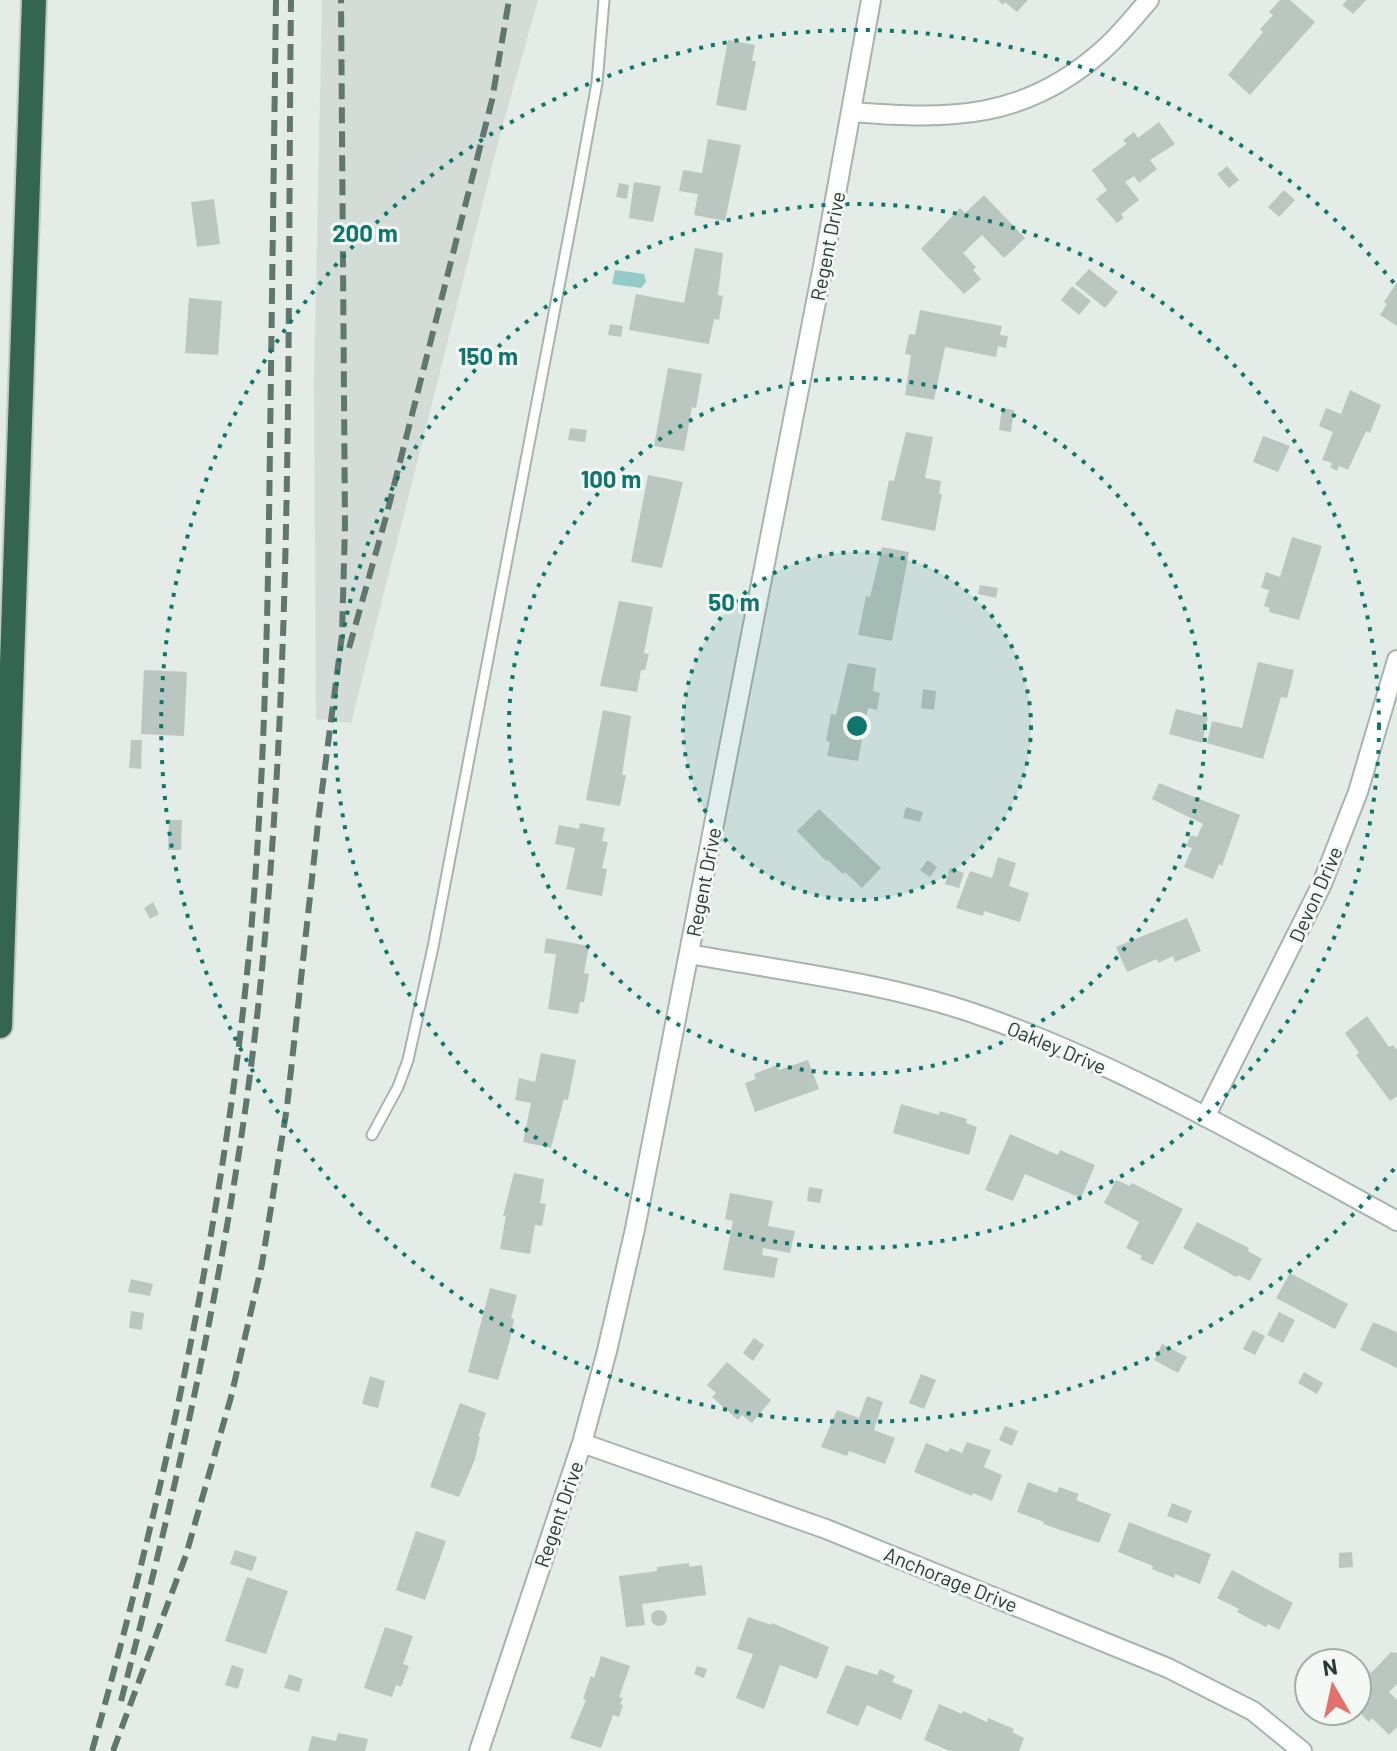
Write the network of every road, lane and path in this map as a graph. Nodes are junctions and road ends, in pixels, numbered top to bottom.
1 (34, 0) edge
2 (604, 0) edge
3 (871, 0) edge
4 (1149, 0) edge
5 (852, 112) junction
6 (1397, 660) edge
7 (689, 954) junction
8 (0, 1026) edge
9 (1205, 1117) junction
10 (372, 1135) dead end
11 (1397, 1221) edge
12 (582, 1443) junction
13 (479, 1751) edge
14 (1302, 1751) edge

1 - 8 highway
2 - 10 lane
3 - 5 street, Regent Drive
4 - 5 street
5 - 7 street, Regent Drive
6 - 9 street, Devon Drive
7 - 9 street, Oakley Drive
7 - 12 street, Regent Drive
9 - 11 street, Oakley Drive
12 - 13 street, Regent Drive
12 - 14 street, Anchorage Drive

